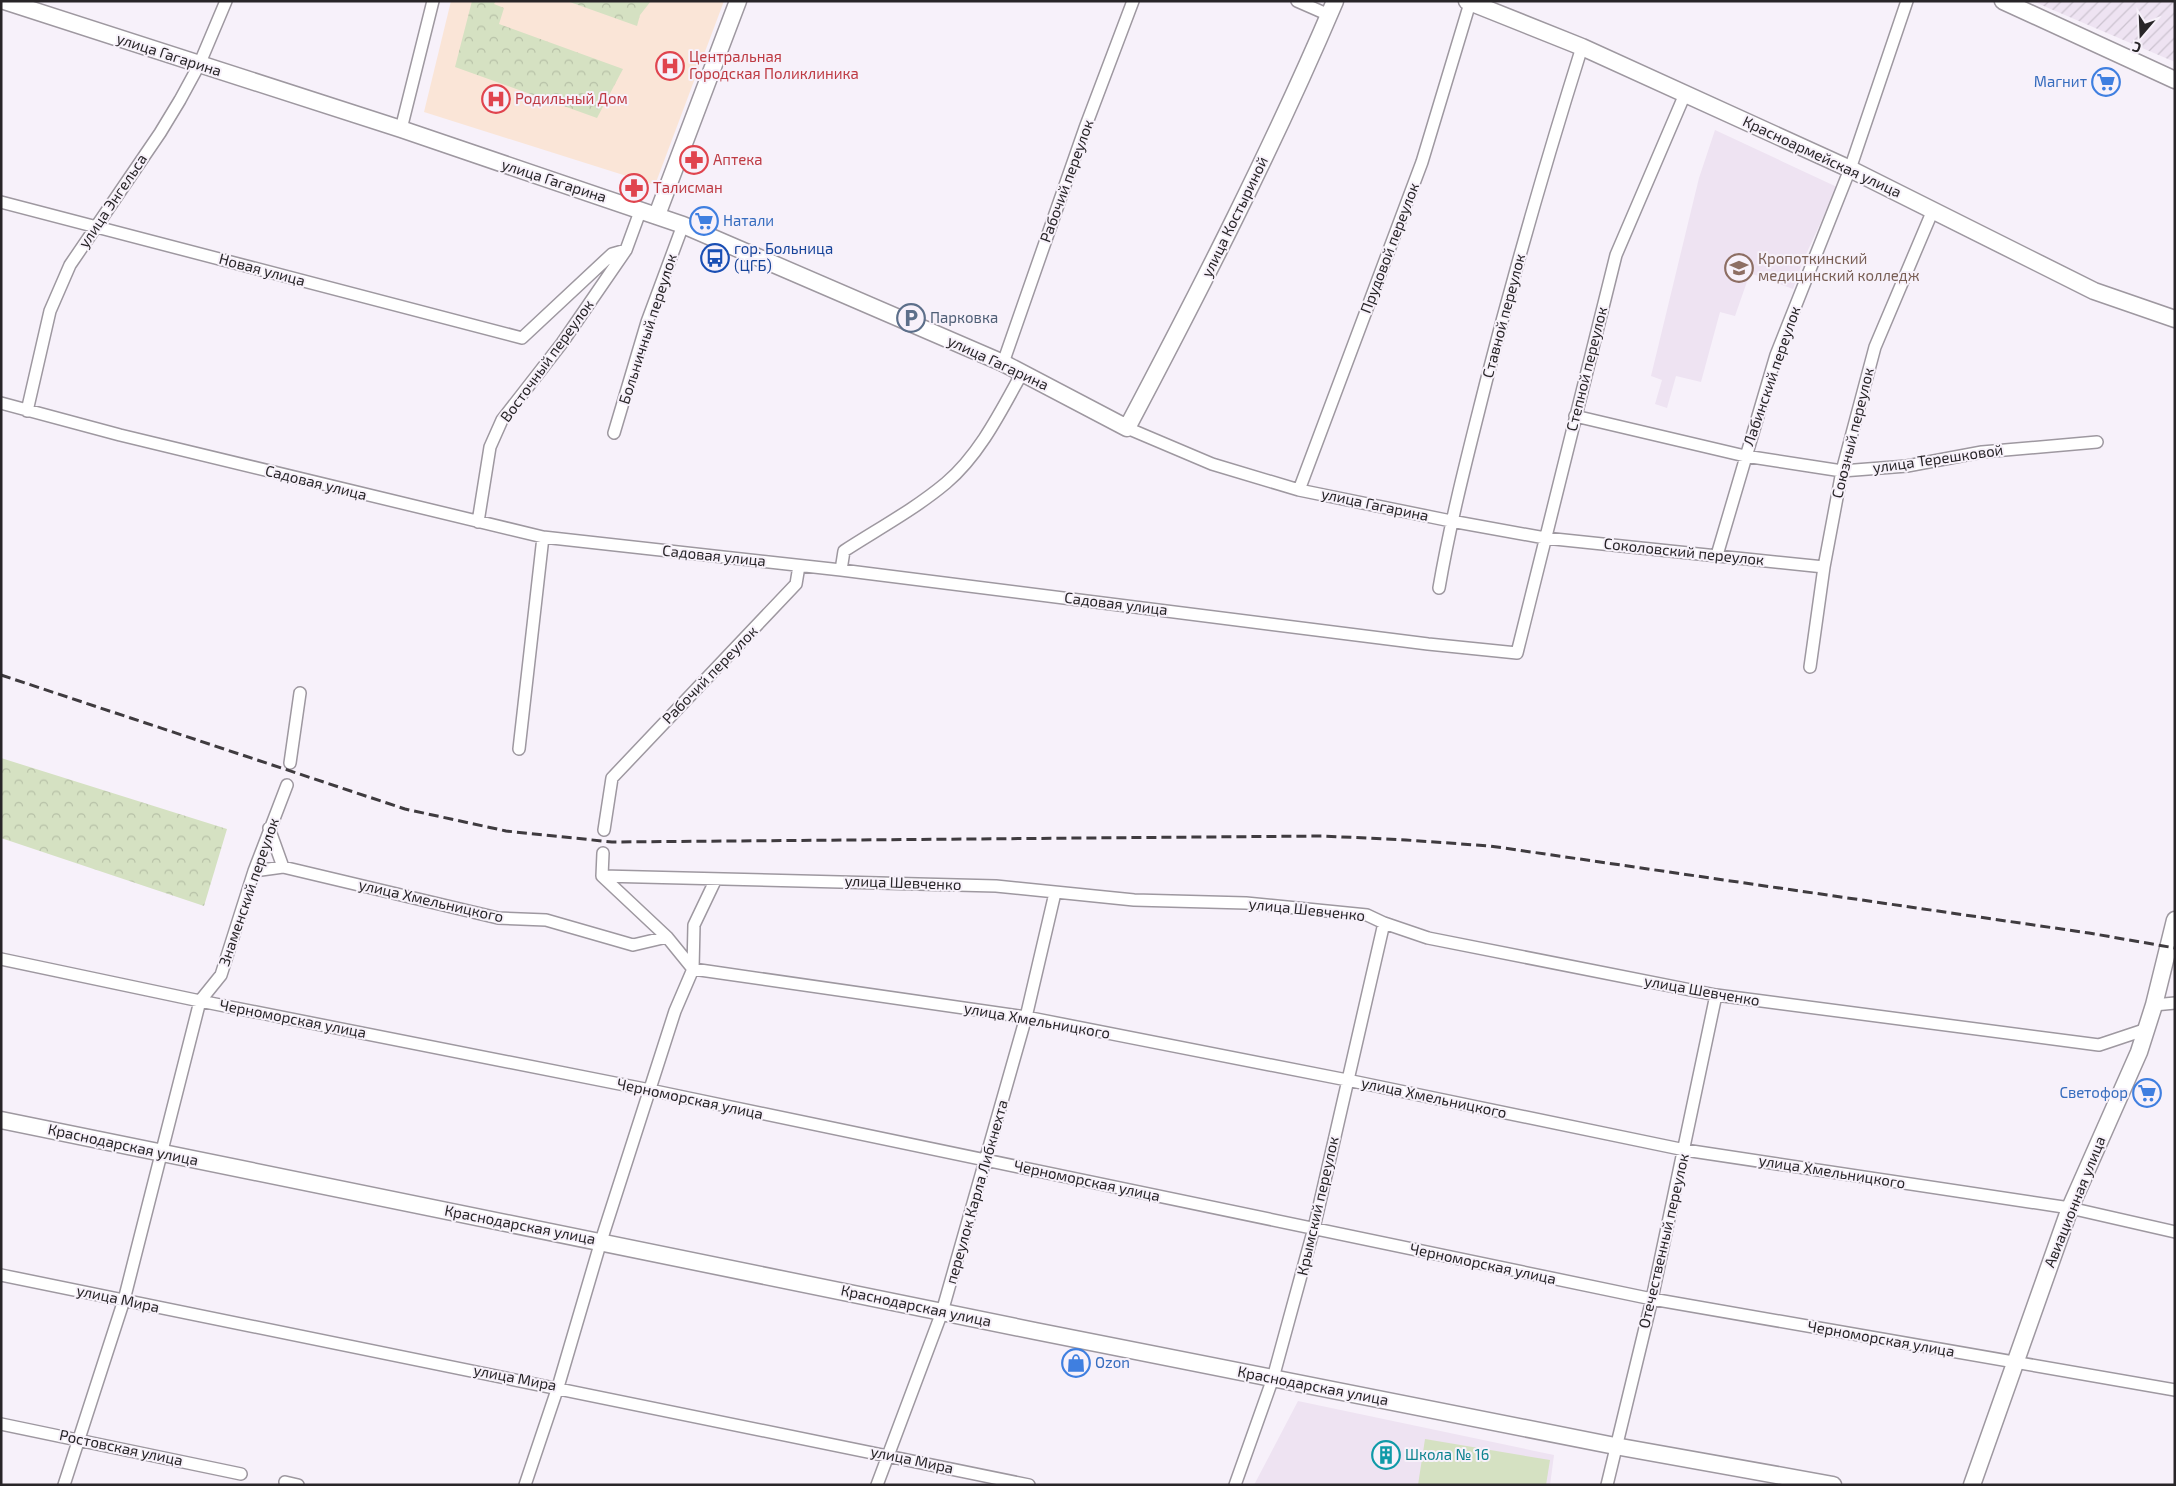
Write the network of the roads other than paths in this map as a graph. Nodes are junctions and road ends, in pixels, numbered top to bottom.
1 (4, 1) edge
2 (226, 1) edge
3 (433, 1) edge
4 (738, 1) edge
5 (1134, 1) edge
6 (1297, 1) edge
7 (1907, 1) edge
8 (2003, 1) edge
9 (1468, 2) edge
10 (1332, 8) edge
11 (1582, 47) junction
12 (199, 65) junction
13 (2175, 80) edge
14 (1685, 94) junction
15 (401, 129) junction
16 (1850, 169) junction
17 (1, 202) edge
18 (641, 210) junction
19 (1933, 210) junction
20 (657, 215) junction
21 (683, 225) junction
22 (96, 227) junction
23 (626, 250) junction
24 (2175, 319) edge
25 (1002, 362) junction
26 (1022, 373) junction
27 (1, 403) edge
28 (27, 411) junction
29 (1575, 416) junction
30 (1127, 428) junction
31 (614, 433) dead end
32 (2097, 442) dead end
33 (1745, 456) junction
34 (1842, 471) junction
35 (1299, 490) junction
36 (1450, 521) junction
37 (478, 522) junction
38 (544, 537) junction
39 (1545, 538) junction
40 (1717, 555) junction
41 (799, 566) junction
42 (1824, 567) junction
43 (841, 570) junction
44 (1439, 588) dead end
45 (1438, 645) joint
46 (1810, 666) dead end
47 (300, 694) dead end
48 (519, 749) dead end
49 (290, 763) dead end
50 (287, 785) dead end
51 (269, 828) junction
52 (604, 830) dead end
53 (604, 853) dead end
54 (283, 867) junction
55 (254, 871) junction
56 (602, 876) junction
57 (715, 880) junction
58 (1055, 893) junction
59 (2175, 920) edge
60 (1384, 923) junction
61 (667, 937) junction
62 (1, 959) edge
63 (693, 969) junction
64 (1716, 995) junction
65 (200, 1001) junction
66 (2175, 1003) edge
67 (2154, 1005) junction
68 (1026, 1017) junction
69 (2147, 1029) junction
70 (1347, 1080) junction
71 (650, 1090) junction
72 (1, 1120) edge
73 (1685, 1150) junction
74 (161, 1153) junction
75 (987, 1161) junction
76 (2070, 1208) junction
77 (1314, 1228) junction
78 (2175, 1232) edge
79 (601, 1241) junction
80 (1, 1275) edge
81 (1652, 1299) junction
82 (124, 1300) junction
83 (942, 1312) junction
84 (2014, 1362) junction
85 (1273, 1378) junction
86 (558, 1387) junction
87 (2175, 1390) edge
88 (1, 1424) edge
89 (78, 1439) junction
90 (1615, 1446) junction
91 (889, 1455) junction
92 (240, 1474) dead end
93 (286, 1482) dead end
94 (64, 1485) edge
95 (298, 1485) edge
96 (525, 1485) edge
97 (877, 1485) edge
98 (1029, 1485) edge
99 (1235, 1485) edge
100 (1606, 1485) edge
101 (1833, 1485) edge
102 (1972, 1485) edge

1 - 12 street, улица Гагарина
2 - 12 street, улица Энгельса
3 - 15 street
4 - 20 street
5 - 25 street, Рабочий переулок
6 - 10 street
7 - 16 street, Лабинский переулок
8 - 13 street
9 - 11 street, Красноармейская улица
9 - 35 street, Прудовой переулок
10 - 30 street, улица Костыриной
11 - 14 street, Красноармейская улица
11 - 36 street, Ставной переулок
12 - 15 street, улица Гагарина
12 - 22 street, улица Энгельса
14 - 16 street, Красноармейская улица
14 - 29 street, Степной переулок
15 - 18 street, улица Гагарина
16 - 19 street, Красноармейская улица
16 - 33 street, Лабинский переулок
17 - 22 street, Новая улица
18 - 20 street, улица Гагарина
18 - 23 street, Восточный переулок
19 - 24 street, Красноармейская улица
19 - 34 street, Союзный переулок
20 - 21 street, улица Гагарина
21 - 25 street, улица Гагарина
21 - 31 street, Больничный переулок
22 - 23 street, Новая улица
22 - 28 street, улица Энгельса
23 - 37 street, Восточный переулок
25 - 26 street, улица Гагарина
26 - 30 street, улица Гагарина
26 - 43 street
27 - 28 street, Садовая улица
28 - 37 street, Садовая улица
29 - 33 street, улица Терешковой
29 - 39 street, Степной переулок
30 - 35 street, улица Гагарина
32 - 34 street, улица Терешковой
33 - 34 street, улица Терешковой
33 - 40 street, Лабинский переулок
34 - 42 street, Союзный переулок
35 - 36 street, улица Гагарина
36 - 39 street, улица Гагарина
36 - 44 street, Ставной переулок
37 - 38 street, Садовая улица
38 - 41 street, Садовая улица
38 - 48 street
39 - 40 street, Соколовский переулок
39 - 45 street, Степной переулок
40 - 42 street, Соколовский переулок
41 - 43 street, Садовая улица
41 - 52 street, Рабочий переулок
42 - 46 street, Союзный переулок
43 - 45 street, Садовая улица
47 - 49 street
50 - 51 street, Знаменский переулок
51 - 54 street
51 - 55 street, Знаменский переулок
53 - 56 street
54 - 55 street, улица Хмельницкого
54 - 61 street, улица Хмельницкого
55 - 65 street, Знаменский переулок
56 - 57 street, улица Шевченко
56 - 61 street
57 - 58 street, улица Шевченко
57 - 63 street
58 - 60 street, улица Шевченко
58 - 68 street, переулок Карла Либкнехта
59 - 67 street, Авиационная улица
60 - 64 street, улица Шевченко
60 - 70 street, Крымский переулок
61 - 63 street
62 - 65 street, Черноморская улица
63 - 68 street, улица Хмельницкого
63 - 71 street
64 - 69 street, улица Шевченко
64 - 73 street, Отечественный переулок
65 - 71 street, Черноморская улица
65 - 74 street, Знаменский переулок
66 - 67 street
67 - 69 street, Авиационная улица
68 - 70 street, улица Хмельницкого
68 - 75 street, переулок Карла Либкнехта
69 - 76 street, Авиационная улица
70 - 73 street, улица Хмельницкого
70 - 77 street, Крымский переулок
71 - 75 street, Черноморская улица
71 - 79 street
72 - 74 street, Краснодарская улица
73 - 76 street, улица Хмельницкого
73 - 81 street, Отечественный переулок
74 - 79 street, Краснодарская улица
74 - 82 street, Знаменский переулок
75 - 77 street, Черноморская улица
75 - 83 street, переулок Карла Либкнехта
76 - 78 street, улица Хмельницкого
76 - 84 street, Авиационная улица
77 - 81 street, Черноморская улица
77 - 85 street, Крымский переулок
79 - 83 street, Краснодарская улица
79 - 86 street
80 - 82 street, улица Мира
81 - 84 street, Черноморская улица
81 - 90 street, Отечественный переулок
82 - 86 street, улица Мира
82 - 89 street, Знаменский переулок
83 - 85 street, Краснодарская улица
83 - 91 street, переулок Карла Либкнехта
84 - 87 street, Черноморская улица
84 - 102 street, Авиационная улица
85 - 90 street, Краснодарская улица
85 - 99 street, Крымский переулок
86 - 91 street, улица Мира
86 - 96 street
88 - 89 street, Ростовская улица
89 - 92 street, Ростовская улица
89 - 94 street, Знаменский переулок
90 - 100 street, Отечественный переулок
90 - 101 street, Краснодарская улица
91 - 97 street, переулок Карла Либкнехта
91 - 98 street, улица Мира
93 - 95 street

